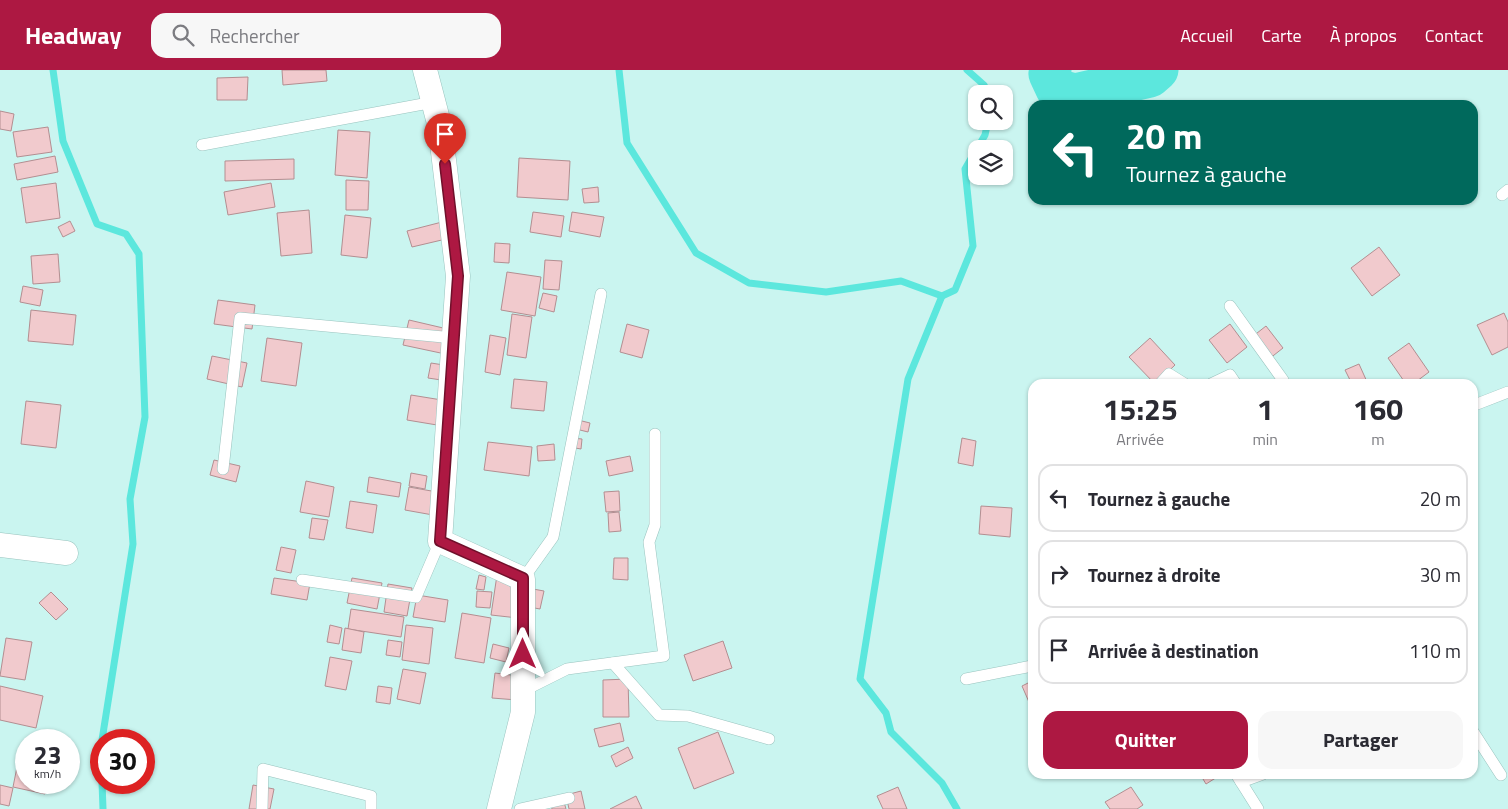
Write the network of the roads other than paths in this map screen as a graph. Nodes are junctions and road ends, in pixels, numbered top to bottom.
1 (425, 70) edge
2 (434, 102) junction
3 (202, 145) dead end
4 (601, 294) dead end
5 (1230, 306) dead end
6 (454, 338) junction
7 (1164, 379) edge
8 (1177, 379) edge
9 (1222, 379) edge
10 (1233, 379) edge
11 (1283, 379) edge
12 (1508, 392) edge
13 (1478, 404) edge
14 (654, 434) dead end
15 (223, 469) dead end
16 (440, 541) junction
17 (0, 545) edge
18 (66, 553) dead end
19 (523, 578) junction
20 (302, 580) dead end
21 (613, 663) junction
22 (1028, 667) edge
23 (966, 678) dead end
24 (523, 691) junction
25 (769, 739) dead end
26 (1478, 739) edge
27 (1501, 775) dead end
28 (1239, 779) edge
29 (569, 798) dead end
30 (262, 809) edge
31 (371, 809) edge
32 (499, 809) edge
33 (520, 809) edge
34 (1257, 809) edge

1 - 2 street
2 - 3 lane
2 - 6 street
4 - 19 lane
5 - 11 lane
6 - 15 lane
6 - 16 street
7 - 8 lane
9 - 10 lane
12 - 13 lane
14 - 21 lane
16 - 19 street
16 - 20 lane
17 - 18 street
19 - 24 street
21 - 24 lane
21 - 25 lane
22 - 23 lane
24 - 32 street
26 - 27 lane
28 - 34 lane
29 - 33 lane
30 - 31 lane

